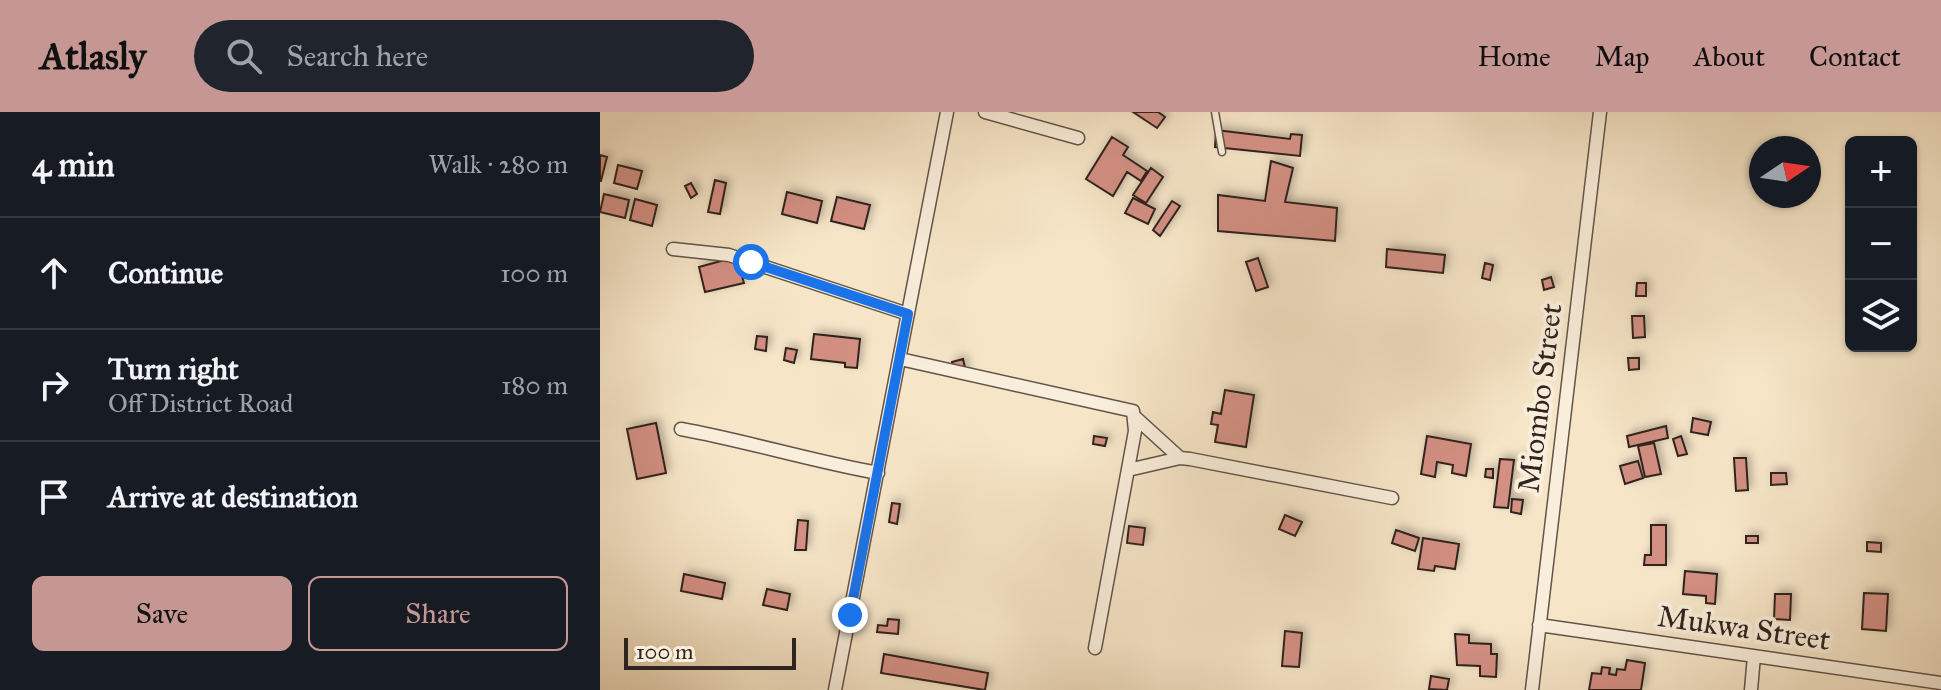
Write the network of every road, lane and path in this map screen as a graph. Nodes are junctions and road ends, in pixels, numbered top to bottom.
1 (947, 112) edge
2 (985, 112) edge
3 (1215, 112) edge
4 (1600, 112) edge
5 (1078, 138) dead end
6 (1222, 152) dead end
7 (673, 249) dead end
8 (908, 314) junction
9 (900, 359) junction
10 (1135, 417) junction
11 (681, 429) dead end
12 (1180, 458) junction
13 (1128, 470) junction
14 (878, 473) junction
15 (1392, 498) dead end
16 (1539, 625) junction
17 (1095, 648) dead end
18 (1754, 656) junction
19 (1935, 685) edge
20 (835, 690) edge
21 (1532, 690) edge
22 (1751, 690) edge

1 - 8 street
2 - 5 street
3 - 6 lane
4 - 16 street, Miombo Street
7 - 8 street
8 - 9 street
9 - 10 street
9 - 14 street
10 - 12 street
10 - 13 street
11 - 14 street
12 - 13 street
12 - 15 street
13 - 17 street
14 - 20 street
16 - 18 street, Mukwa Street
16 - 21 street, Miombo Street
18 - 19 street, Mukwa Street
18 - 22 street

